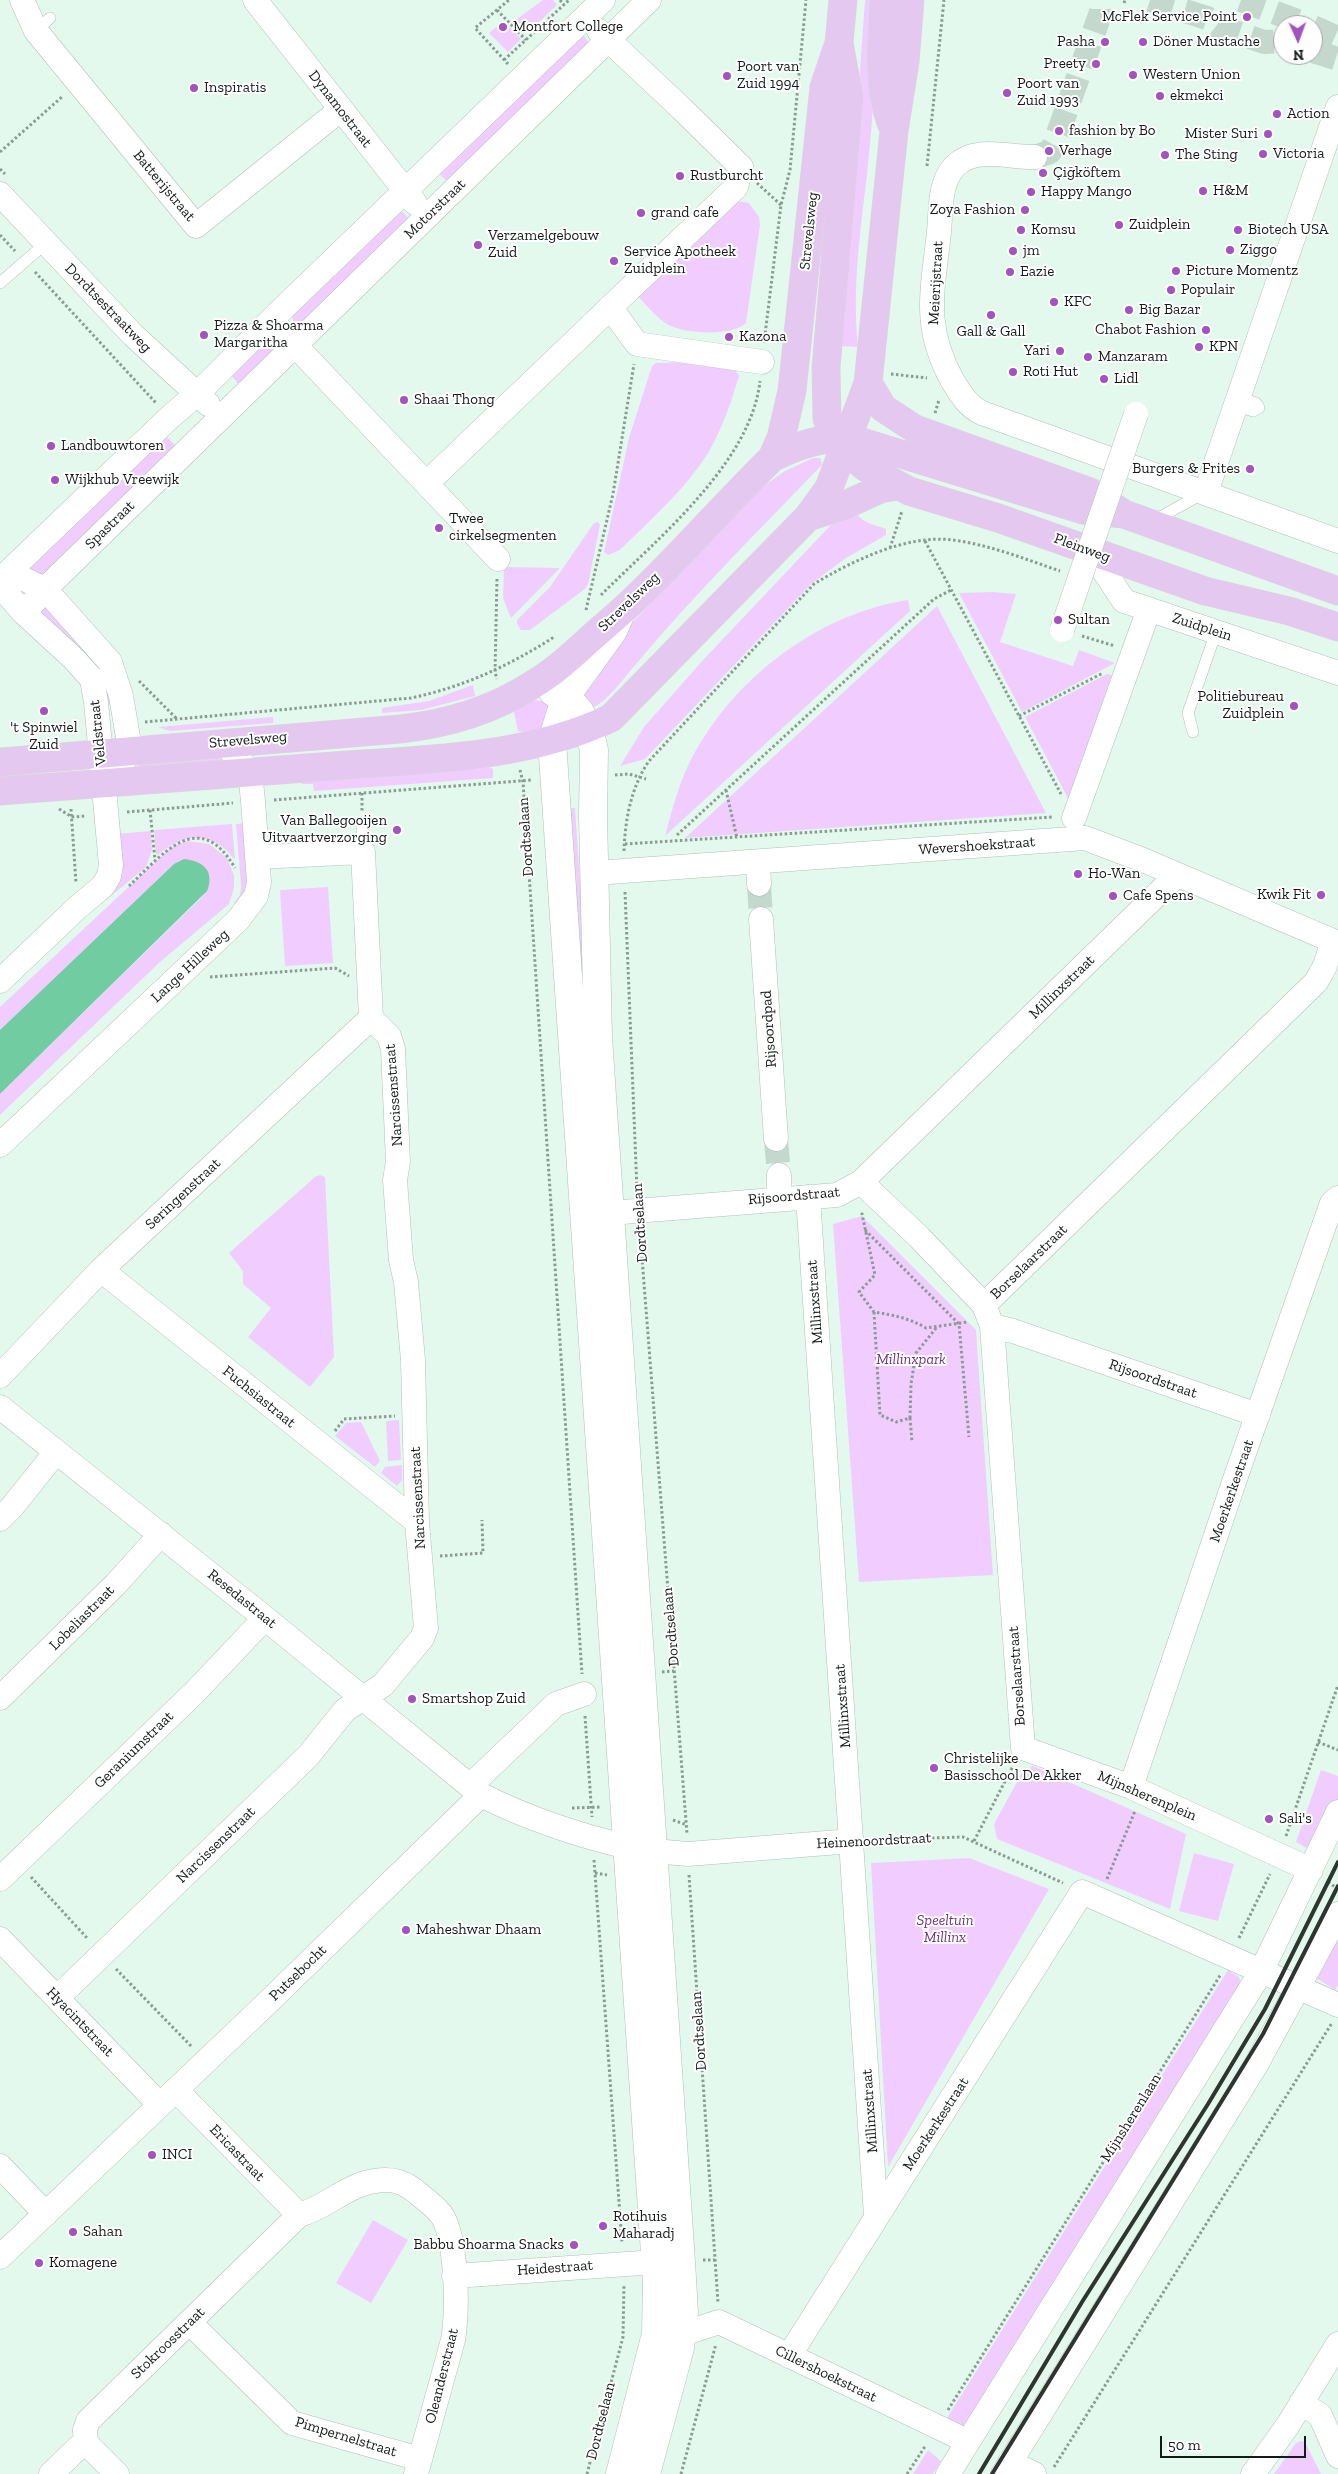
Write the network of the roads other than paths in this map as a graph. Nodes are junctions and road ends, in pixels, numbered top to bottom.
1 (22, 0) edge
2 (255, 0) edge
3 (603, 0) edge
4 (650, 0) edge
5 (843, 0) edge
6 (884, 0) edge
7 (910, 0) edge
8 (585, 18) junction
9 (609, 41) junction
10 (839, 43) junction
11 (1338, 107) edge
12 (340, 110) junction
13 (894, 132) junction
14 (1035, 157) tunnel mouth
15 (405, 192) junction
16 (0, 194) edge
17 (426, 216) junction
18 (46, 243) junction
19 (0, 283) edge
20 (610, 307) junction
21 (270, 320) junction
22 (295, 344) junction
23 (762, 362) road end
24 (868, 382) junction
25 (197, 394) junction
26 (1136, 414) dead end
27 (220, 418) junction
28 (842, 442) junction
29 (772, 458) junction
30 (427, 483) junction
31 (896, 486) junction
32 (1206, 492) junction
33 (1124, 514) junction
34 (808, 517) junction
35 (1150, 523) junction
36 (1338, 541) edge
37 (1090, 550) junction
38 (498, 559) road end
39 (0, 581) edge
40 (0, 586) edge
41 (45, 589) junction
42 (1338, 591) edge
43 (1149, 610) junction
44 (24, 613) junction
45 (620, 614) junction
46 (1338, 628) edge
47 (1070, 632) road end
48 (1216, 632) junction
49 (1338, 673) edge
50 (532, 686) junction
51 (566, 696) junction
52 (600, 723) junction
53 (1194, 732) dead end
54 (129, 736) junction
55 (552, 741) junction
56 (223, 742) junction
57 (515, 750) junction
58 (100, 753) junction
59 (0, 762) edge
60 (250, 772) junction
61 (554, 779) junction
62 (103, 783) junction
63 (0, 791) edge
64 (1073, 817) road end
65 (362, 824) dead end
66 (362, 852) junction
67 (247, 860) junction
68 (595, 873) junction
69 (1177, 875) junction
70 (761, 919) tunnel mouth
71 (1335, 942) edge
72 (0, 981) edge
73 (371, 1018) junction
74 (776, 1140) tunnel mouth
75 (0, 1145) edge
76 (869, 1190) junction
77 (808, 1197) junction
78 (1338, 1198) edge
79 (610, 1213) junction
80 (101, 1270) junction
81 (988, 1316) junction
82 (0, 1376) edge
83 (0, 1407) edge
84 (1258, 1415) junction
85 (56, 1452) junction
86 (0, 1519) edge
87 (417, 1522) junction
88 (160, 1534) junction
89 (265, 1618) junction
90 (584, 1694) road end
91 (0, 1698) edge
92 (364, 1698) junction
93 (1023, 1748) joint
94 (1137, 1789) junction
95 (476, 1790) junction
96 (1338, 1812) edge
97 (852, 1841) junction
98 (640, 1849) junction
99 (1311, 1870) junction
100 (0, 1879) edge
101 (1338, 1914) edge
102 (0, 1939) edge
103 (1260, 1972) junction
104 (1298, 1988) junction
105 (57, 1998) junction
106 (1336, 2012) edge
107 (168, 2098) junction
108 (0, 2166) edge
109 (46, 2214) junction
110 (298, 2215) junction
111 (876, 2216) junction
112 (0, 2257) edge
113 (656, 2262) junction
114 (454, 2276) junction
115 (190, 2323) junction
116 (682, 2334) junction
117 (1338, 2344) edge
118 (789, 2356) junction
119 (1301, 2403) junction
120 (967, 2441) junction
121 (86, 2443) junction
122 (1338, 2456) edge
123 (418, 2467) edge
124 (1007, 2468) edge
125 (50, 2474) edge
126 (117, 2474) edge
127 (620, 2474) edge
128 (646, 2474) edge
129 (948, 2474) edge
130 (1034, 2474) edge
131 (1253, 2474) edge

1 - 12 street, Batterijstraat
2 - 12 street, Dynamostraat
3 - 8 street
4 - 9 street, Motorstraat
5 - 10 main road, Strevelsweg
6 - 13 main road
7 - 13 main road
8 - 9 street
8 - 15 street
9 - 17 street, Motorstraat
9 - 20 street
10 - 28 main road
10 - 29 main road, Strevelsweg
11 - 32 street
12 - 15 street, Dynamostraat
13 - 24 main road
14 - 32 street, Meierijstraat
15 - 17 street, Dynamostraat
15 - 21 street
16 - 18 street, Dordtsestraatweg
17 - 22 street, Motorstraat
18 - 19 lane
18 - 25 street, Dordtsestraatweg
20 - 23 street
20 - 30 street
21 - 22 street
21 - 25 street
22 - 27 street, Motorstraat
22 - 30 street
24 - 28 main road
24 - 33 main road
25 - 27 street, Dordtsestraatweg
25 - 39 street
26 - 47 street, bridge
27 - 41 street, Spastraat
28 - 29 main road
28 - 31 main road, Pleinweg
28 - 33 main road
28 - 34 main road
29 - 45 main road, Strevelsweg
30 - 38 street
31 - 34 main road
31 - 37 main road, Pleinweg
32 - 35 lane
32 - 36 street
33 - 35 main road
34 - 52 main road
35 - 42 main road
37 - 43 street, Zuidplein
37 - 46 main road, Pleinweg
39 - 41 street, Veldstraat
40 - 44 street, Veldstraat
41 - 44 street, Spastraat
41 - 54 street, Veldstraat
43 - 48 street, Zuidplein
43 - 64 street
44 - 58 street, Veldstraat
45 - 50 main road, Strevelsweg
45 - 51 main road, Dordtselaan
48 - 49 street, Zuidplein
48 - 53 lane
50 - 51 main road
50 - 56 main road, Strevelsweg
51 - 52 main road
51 - 55 main road, Dordtselaan
52 - 55 main road
52 - 68 main road, Dordtselaan
54 - 56 main road, Strevelsweg
54 - 58 main road, Strevelsweg
54 - 62 street, Veldstraat
55 - 57 main road
55 - 61 main road, Dordtselaan
56 - 60 street
57 - 60 main road
57 - 61 main road
58 - 59 main road, Strevelsweg
58 - 62 street, Veldstraat
60 - 62 main road
60 - 67 street, Lange Hilleweg
61 - 98 main road, Dordtselaan
62 - 63 main road
62 - 72 street
65 - 66 lane
66 - 67 street
66 - 73 street
67 - 75 street, Lange Hilleweg
68 - 69 street, Wevershoekstraat
68 - 79 main road, Dordtselaan
69 - 71 street, Wevershoekstraat
69 - 76 street, Millinxstraat
70 - 74 street, Rijsoordpad
71 - 81 street, Borselaarstraat
73 - 80 street, Seringenstraat
73 - 87 street, Narcissenstraat
76 - 77 street, Rijsoordstraat
76 - 81 street
77 - 79 street, Rijsoordstraat
77 - 97 street, Millinxstraat
78 - 84 street, Moerkerkestraat
79 - 98 main road, Dordtselaan
80 - 82 street, Seringenstraat
80 - 87 street, Fuchsiastraat
81 - 84 street, Rijsoordstraat
81 - 93 street, Borselaarstraat
83 - 85 street, Resedastraat
84 - 94 street, Moerkerkestraat
85 - 86 street
85 - 88 street, Resedastraat
87 - 92 street, Narcissenstraat
88 - 89 street, Resedastraat
88 - 91 street, Lobeliastraat
89 - 92 street, Resedastraat
89 - 100 street, Geraniumstraat
90 - 95 street, Putsebocht
92 - 95 street, Resedastraat
92 - 105 street, Narcissenstraat
93 - 94 street, Mijnsherenplein
94 - 99 street, Mijnsherenplein
95 - 98 street
95 - 107 street, Putsebocht
96 - 99 street
97 - 98 street, Heinenoordstraat
97 - 111 street, Millinxstraat
98 - 113 main road, Dordtselaan
98 - 116 main road, Dordtselaan
99 - 103 street
101 - 104 street
102 - 105 street, Hyacintstraat
103 - 104 street
103 - 111 street, Moerkerkestraat
103 - 120 street
104 - 106 street
104 - 124 street
105 - 107 street, Hyacintstraat
107 - 109 street, Putsebocht
107 - 110 street, Ericastraat
108 - 109 street
109 - 112 street, Putsebocht
110 - 114 street, Oleanderstraat
110 - 115 street, Stokroosstraat
111 - 118 street, Moerkerkestraat
113 - 114 street, Heidestraat
113 - 127 main road, Dordtselaan
114 - 123 street, Oleanderstraat
115 - 121 street, Stokroosstraat
115 - 123 street, Pimpernelstraat
116 - 118 street, Cillershoekstraat
116 - 128 main road, Dordtselaan
117 - 119 street
118 - 120 street, Cillershoekstraat
119 - 122 street
119 - 131 street
120 - 129 street
121 - 125 street
121 - 126 street
124 - 130 street

